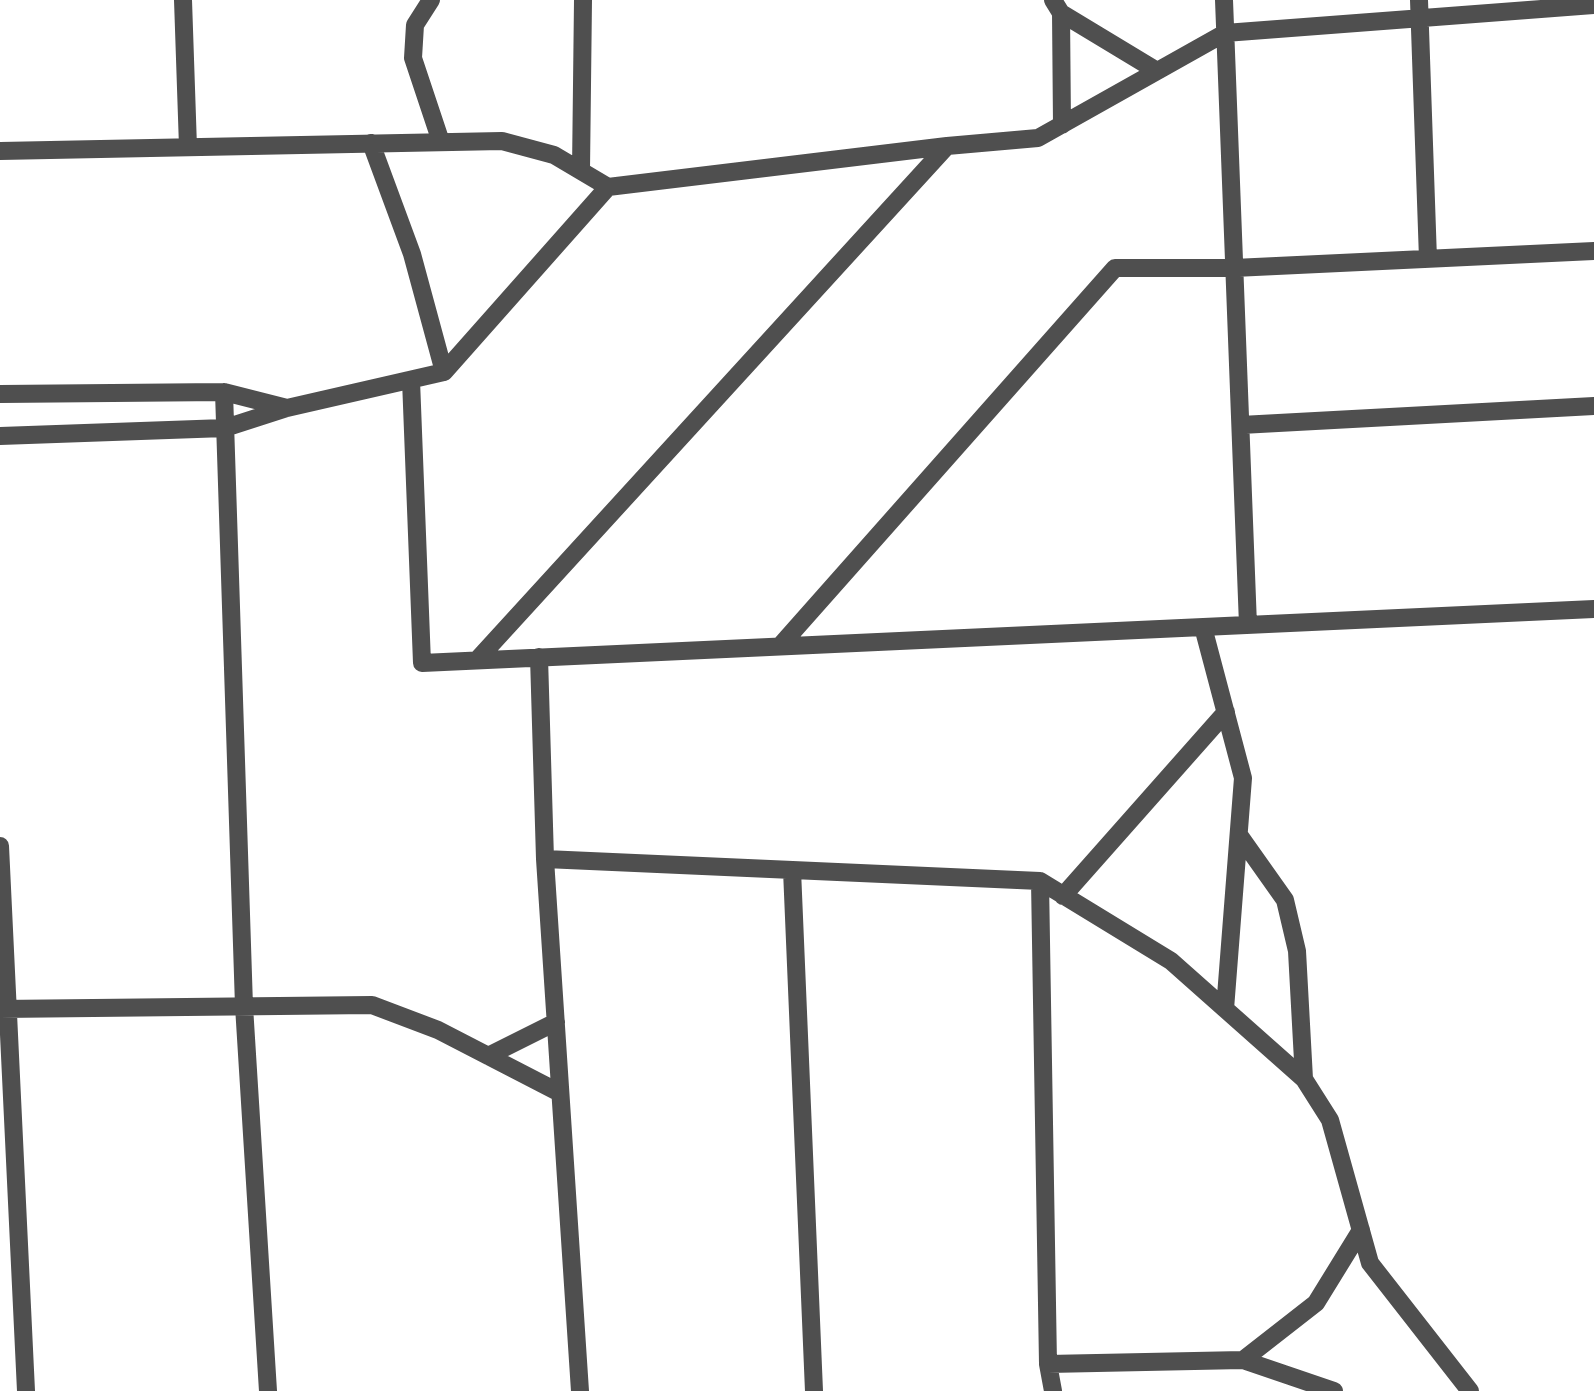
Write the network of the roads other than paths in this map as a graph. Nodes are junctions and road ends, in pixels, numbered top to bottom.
1 (183, 0) edge
2 (430, 0) edge
3 (583, 0) edge
4 (1224, 0) edge
5 (1419, 0) edge
6 (1594, 5) edge
7 (1057, 7) edge
8 (1420, 18) junction
9 (1225, 33) junction
10 (1157, 71) junction
11 (1062, 125) junction
12 (441, 142) junction
13 (371, 144) junction
14 (947, 146) junction
15 (188, 147) junction
16 (0, 151) edge
17 (581, 170) junction
18 (608, 187) junction
19 (1594, 251) edge
20 (1428, 259) junction
21 (1234, 268) junction
22 (444, 372) junction
23 (411, 380) junction
24 (224, 392) junction
25 (0, 394) edge
26 (1594, 406) edge
27 (287, 408) junction
28 (1241, 425) junction
29 (225, 428) junction
30 (0, 436) edge
31 (1594, 609) edge
32 (1248, 625) junction
33 (1203, 627) junction
34 (780, 646) junction
35 (539, 657) junction
36 (477, 660) junction
37 (1226, 712) junction
38 (1239, 835) junction
39 (0, 846) edge
40 (545, 859) junction
41 (792, 870) junction
42 (1040, 881) junction
43 (1063, 896) junction
44 (244, 1006) junction
45 (4, 1009) edge
46 (1225, 1009) junction
47 (556, 1022) junction
48 (488, 1056) junction
49 (1304, 1079) junction
50 (560, 1093) junction
51 (1361, 1230) junction
52 (1243, 1360) junction
53 (1048, 1364) junction
54 (26, 1391) edge
55 (268, 1391) edge
56 (580, 1391) edge
57 (814, 1391) edge
58 (1053, 1391) edge
59 (1334, 1391) edge
60 (1470, 1391) edge

1 - 15 street
2 - 12 street
3 - 17 street
4 - 9 street
5 - 8 street
6 - 8 street
7 - 10 street
7 - 11 street
8 - 9 street
8 - 20 street
9 - 10 street
9 - 21 street
10 - 11 street
11 - 14 street
12 - 13 street
12 - 17 street
13 - 15 street
13 - 22 street
14 - 18 street
14 - 36 street
15 - 16 street
17 - 18 street
18 - 22 street
19 - 20 street
20 - 21 street
21 - 28 street
21 - 34 street
22 - 23 street
23 - 27 street
23 - 36 street
24 - 25 street
24 - 27 street
24 - 29 street
26 - 28 street
27 - 29 street
28 - 32 street
29 - 30 street
29 - 44 street
31 - 32 street
32 - 33 street
33 - 34 street
33 - 37 street
34 - 35 street
35 - 36 street
35 - 40 street
37 - 38 street
37 - 43 street
38 - 46 street
38 - 49 street
39 - 45 street
40 - 41 street
40 - 47 street
41 - 42 street
41 - 57 street
42 - 43 street
42 - 53 street
43 - 46 street
44 - 45 street
44 - 48 street
44 - 55 street
45 - 54 street
46 - 49 street
47 - 48 street
47 - 50 street
48 - 50 street
49 - 51 street
50 - 56 street
51 - 52 street
51 - 60 street
52 - 53 street
52 - 59 street
53 - 58 street

